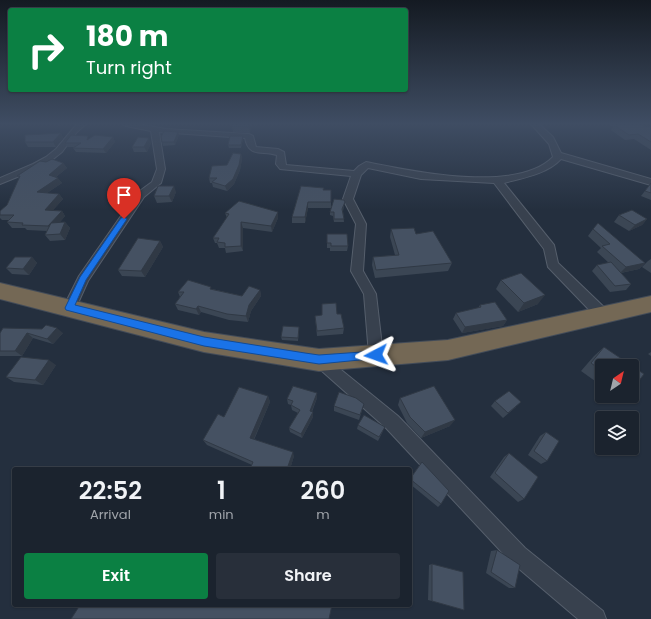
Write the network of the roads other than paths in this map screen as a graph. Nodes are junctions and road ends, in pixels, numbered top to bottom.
1 (56, 153) edge
2 (158, 153) edge
3 (280, 153) edge
4 (557, 155) joint
5 (356, 174) junction
6 (497, 180) junction
7 (0, 181) edge
8 (651, 182) edge
9 (0, 291) edge
10 (651, 304) edge
11 (69, 308) junction
12 (602, 315) junction
13 (376, 355) junction
14 (319, 360) junction
15 (595, 619) edge

1 - 7 street
2 - 11 street
3 - 5 street
4 - 6 street
4 - 8 street
5 - 6 street
5 - 13 street
6 - 12 street
9 - 11 highway
10 - 12 highway
11 - 14 highway
12 - 13 highway
13 - 14 highway
14 - 15 street

